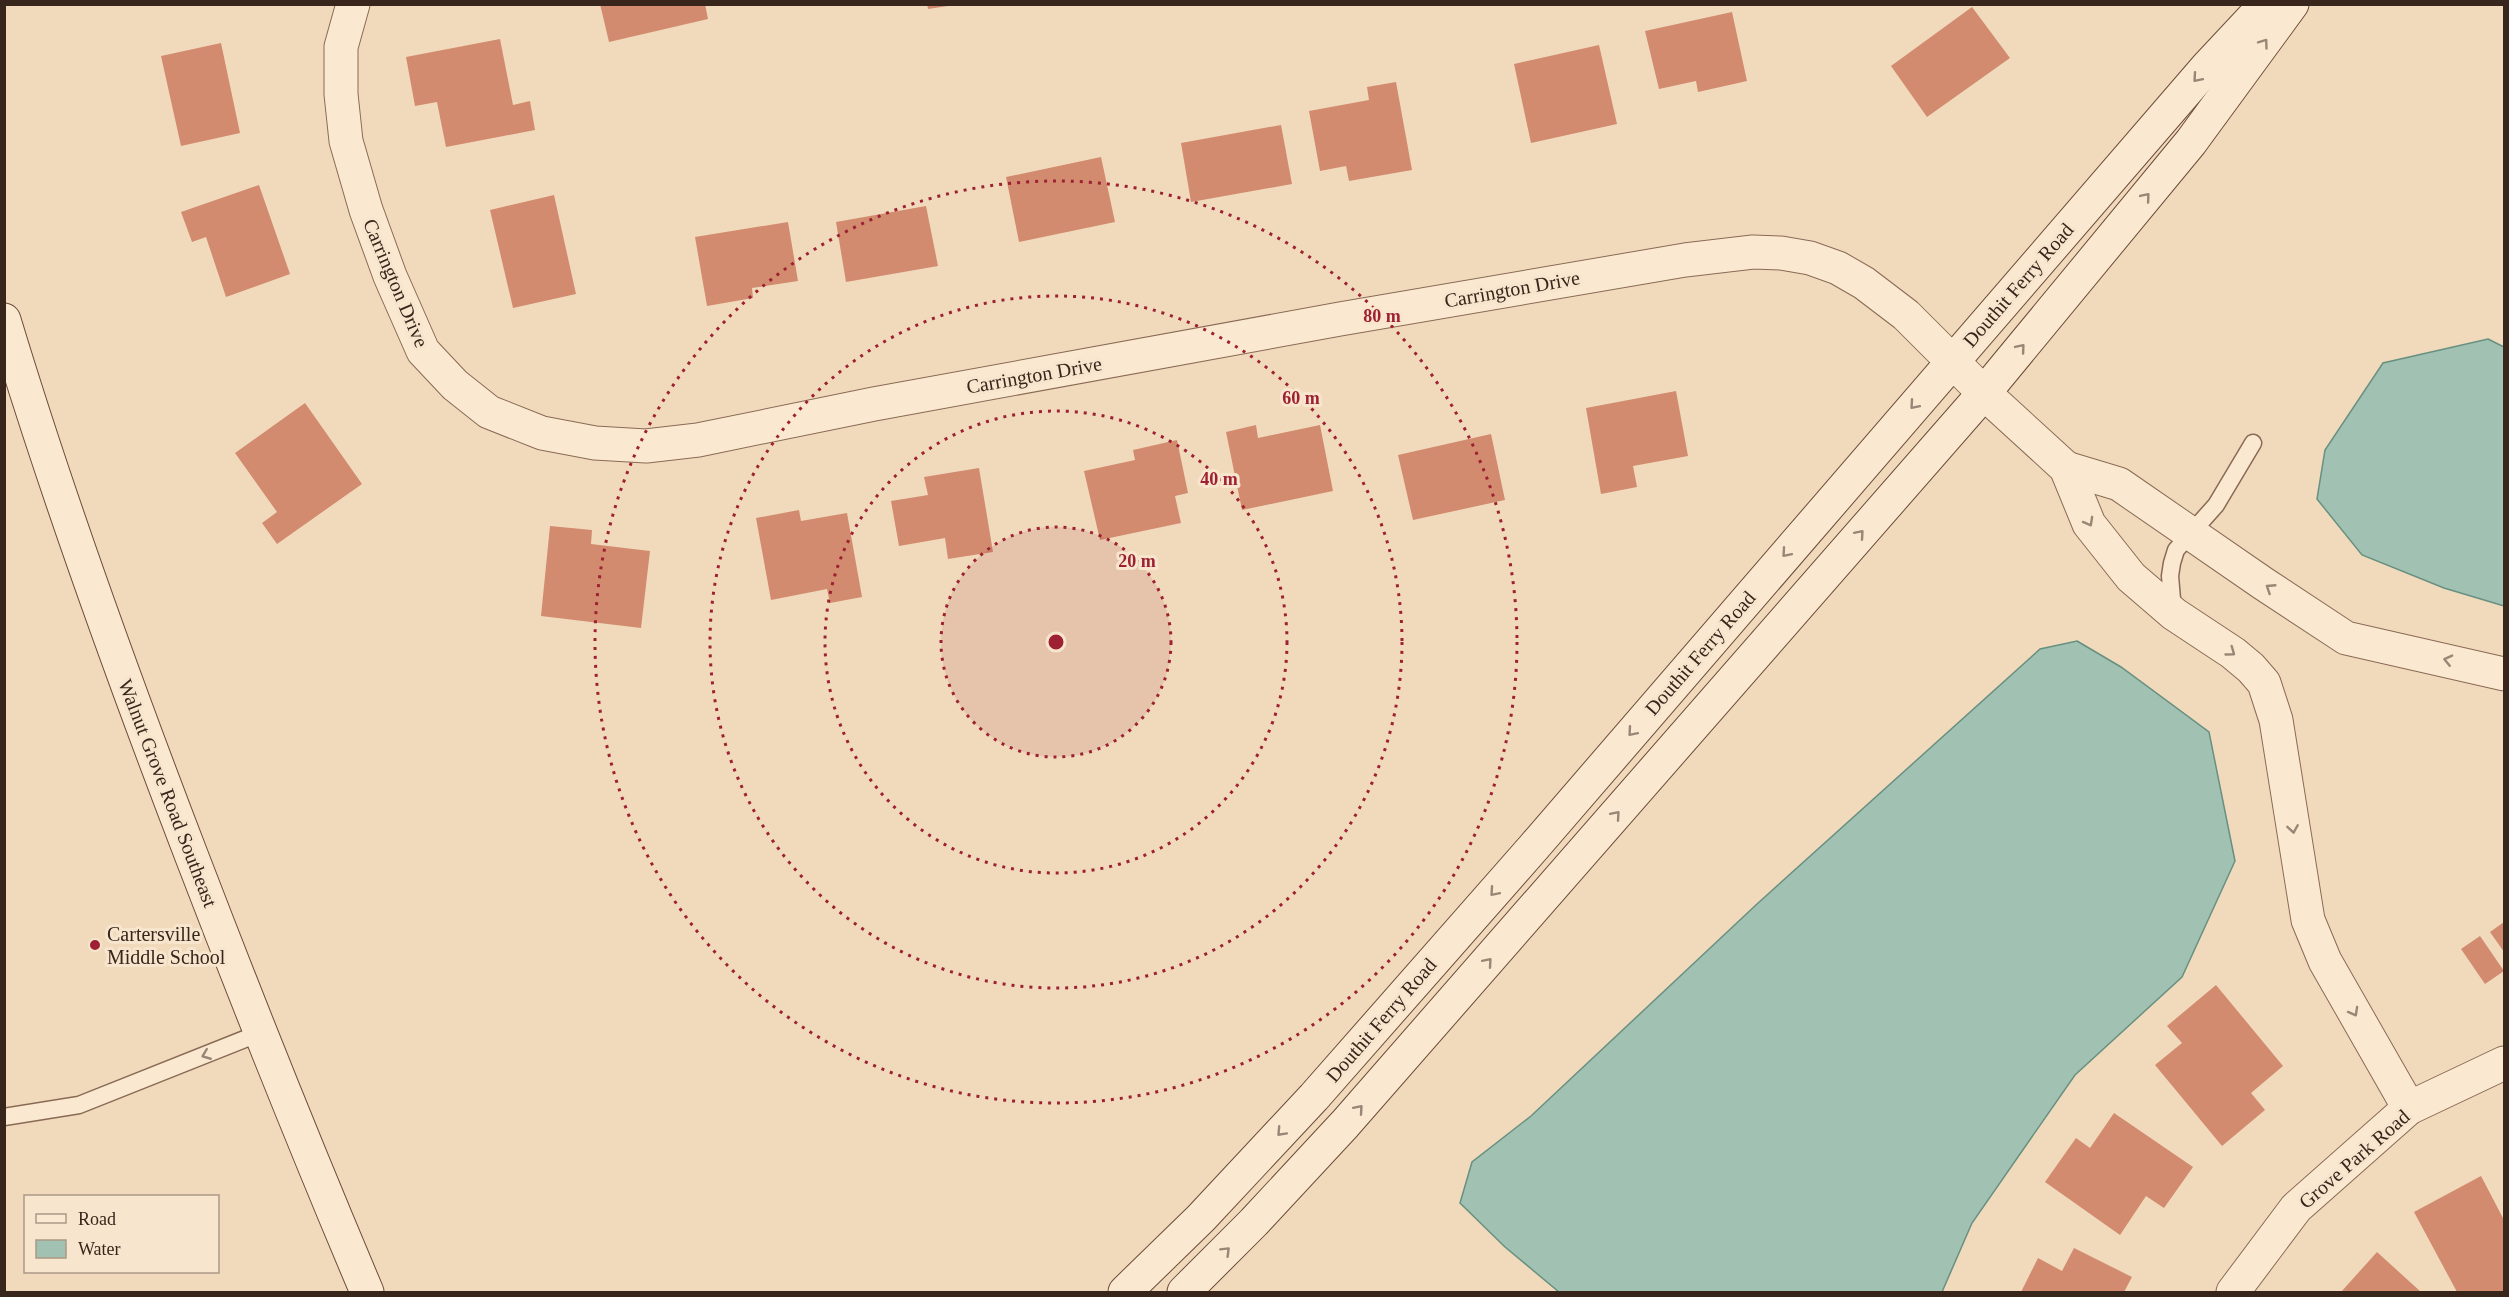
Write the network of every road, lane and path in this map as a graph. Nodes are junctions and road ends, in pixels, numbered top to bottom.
1 (353, 4) edge
2 (2266, 4) edge
3 (2292, 4) edge
4 (4, 320) edge
5 (1952, 361) junction
6 (1984, 393) junction
7 (2253, 443) dead end
8 (2066, 468) junction
9 (2192, 534) junction
10 (2174, 614) junction
11 (2505, 674) edge
12 (260, 1033) junction
13 (2505, 1063) edge
14 (2409, 1108) junction
15 (4, 1117) edge
16 (1132, 1290) edge
17 (367, 1293) edge
18 (1184, 1293) edge
19 (2233, 1293) edge

1 - 5 street, Carrington Drive
2 -> 5 street, Douthit Ferry Road
6 -> 3 street, Douthit Ferry Road
4 - 12 street, Walnut Grove Road Southeast
5 - 6 street, Carrington Drive
5 -> 16 street, Douthit Ferry Road
6 - 8 street, Carrington Drive
18 -> 6 street, Douthit Ferry Road
7 - 9 lane
8 - 9 street
8 -> 10 street
9 - 10 lane
11 -> 9 street
10 -> 14 street
12 -> 15 lane
12 - 17 street, Walnut Grove Road Southeast
13 - 14 street, Grove Park Road
14 - 19 street, Grove Park Road

